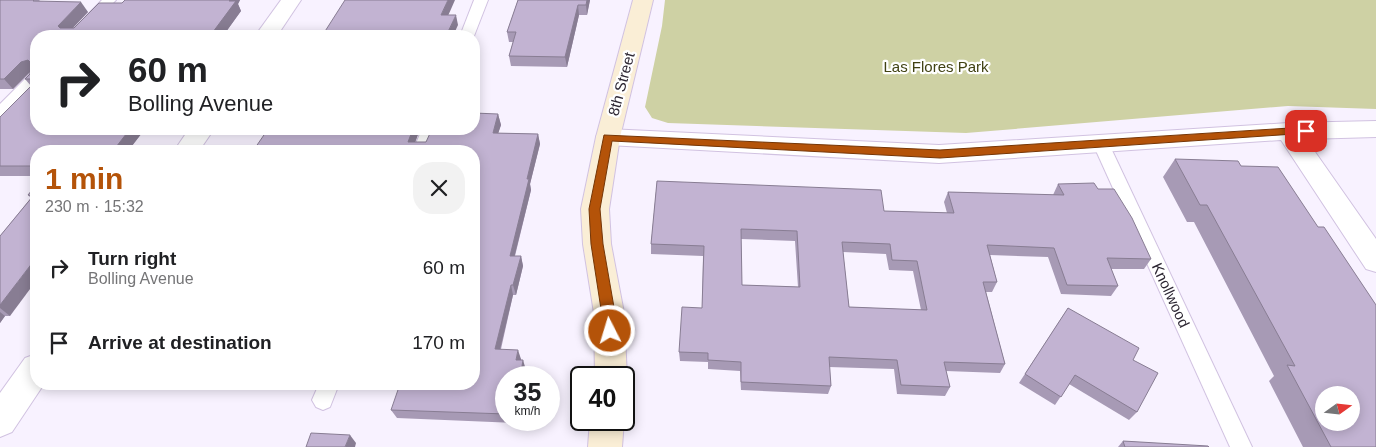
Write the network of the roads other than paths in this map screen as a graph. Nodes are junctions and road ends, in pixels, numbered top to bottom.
1 (109, 0) edge
2 (291, 0) edge
3 (481, 0) edge
4 (643, 0) edge
5 (80, 30) edge
6 (270, 30) edge
7 (469, 30) edge
8 (30, 82) edge
9 (0, 113) edge
10 (1376, 129) edge
11 (1288, 131) junction
12 (608, 137) junction
13 (1101, 144) junction
14 (1376, 261) edge
15 (611, 366) edge
16 (30, 376) edge
17 (3, 413) edge
18 (606, 431) edge
19 (605, 447) edge
20 (1241, 447) edge

1 - 5 lane
2 - 6 street
3 - 7 lane
4 - 12 street, 8th Street
8 - 9 lane
10 - 11 street
11 - 13 street
11 - 14 street
12 - 13 street
12 - 15 street, 8th Street
13 - 20 lane, Knollwood
16 - 17 street
18 - 19 street

